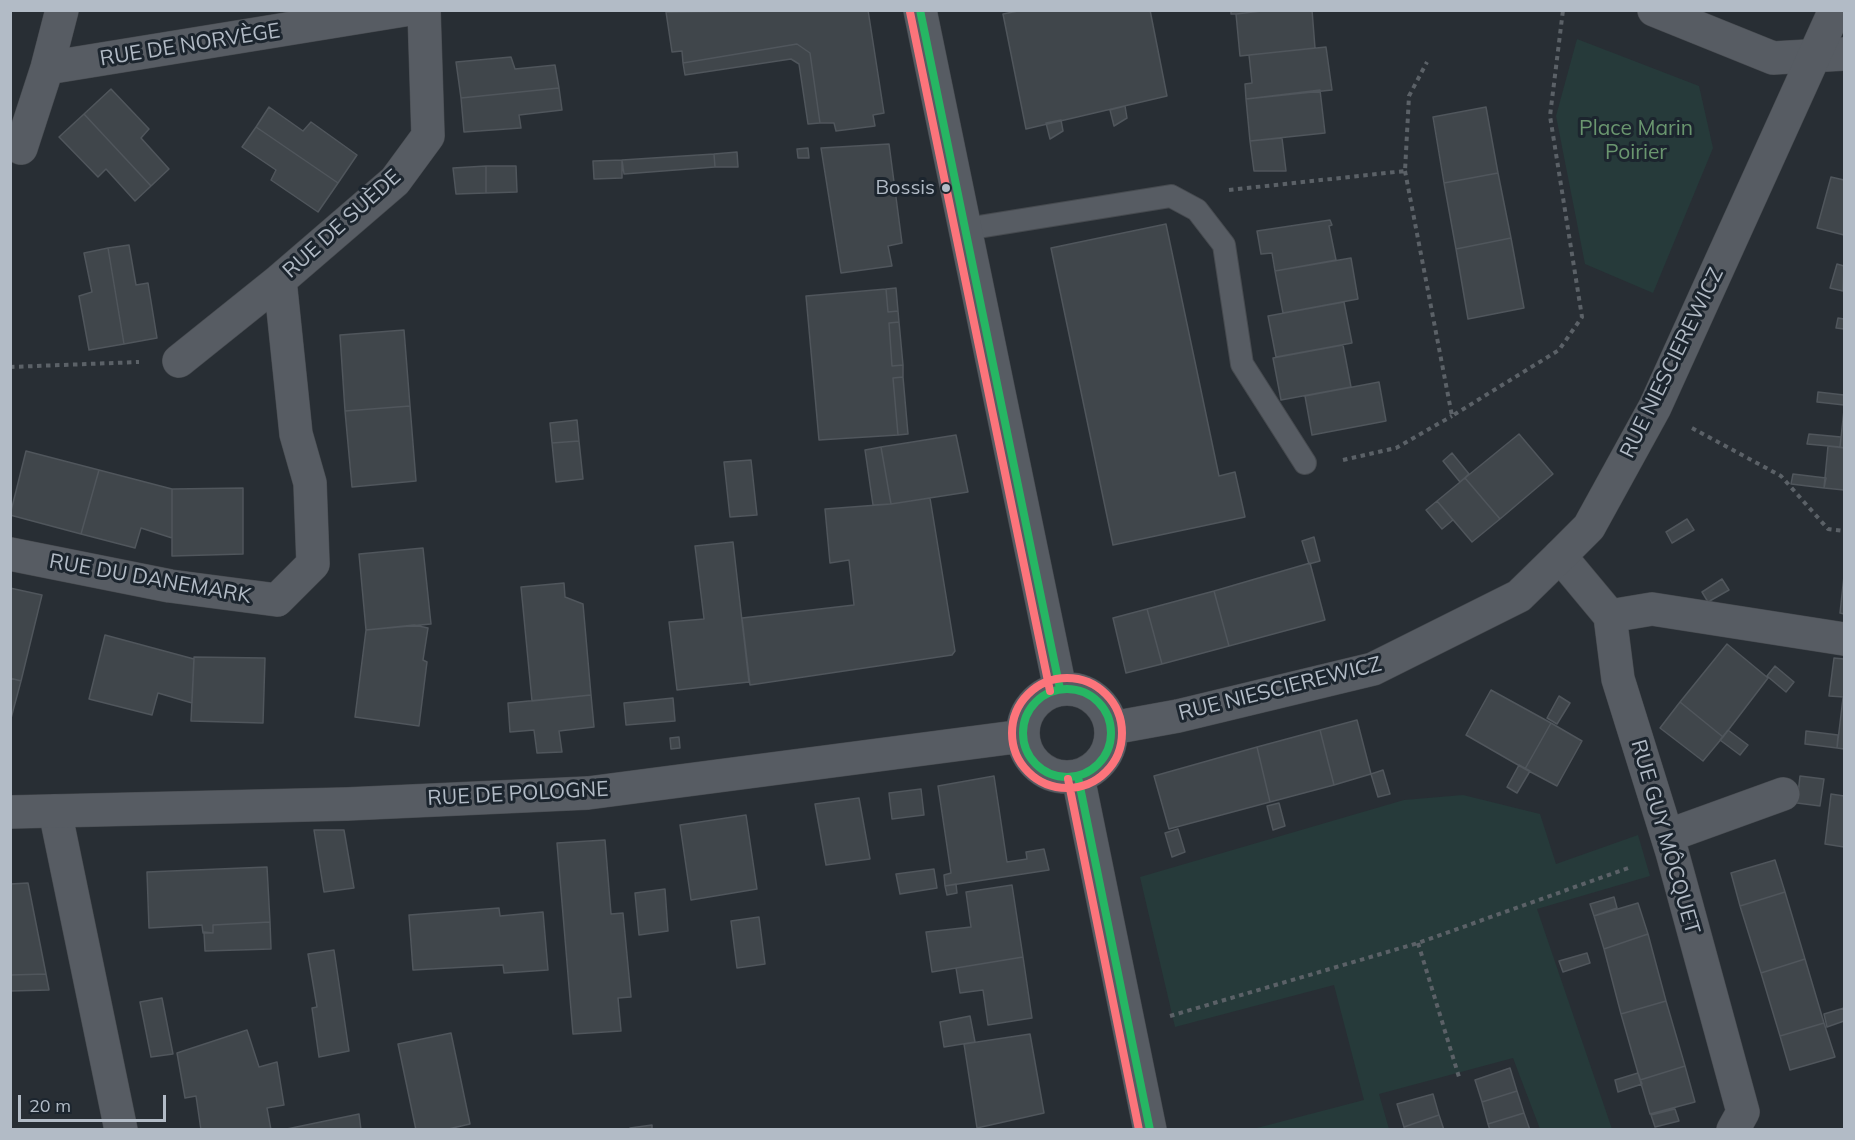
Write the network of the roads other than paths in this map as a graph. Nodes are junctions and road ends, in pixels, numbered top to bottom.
1 (62, 10) edge
2 (404, 10) edge
3 (424, 10) edge
4 (920, 10) edge
5 (1654, 10) edge
6 (1835, 10) edge
7 (1829, 55) edge
8 (47, 68) junction
9 (21, 148) dead end
10 (966, 229) junction
11 (280, 280) junction
12 (179, 361) road end
13 (1305, 463) road end
14 (10, 554) edge
15 (1560, 556) junction
16 (1610, 616) junction
17 (1845, 639) edge
18 (1060, 689) junction
19 (1112, 728) junction
20 (1023, 736) junction
21 (1078, 777) junction
22 (1783, 794) dead end
23 (55, 811) junction
24 (10, 812) edge
25 (1669, 844) junction
26 (121, 1130) edge
27 (1150, 1130) edge
28 (1733, 1130) edge

1 - 8 street
2 - 8 street, RUE DE NORVÈGE
3 - 11 street, RUE DE SUÈDE
4 - 10 street
5 - 7 street
6 - 7 street, RUE NIESCIEREWICZ
7 - 15 street, RUE NIESCIEREWICZ
8 - 9 street
10 - 13 lane
10 - 18 street
11 - 12 street, RUE DE SUÈDE
11 - 14 street, RUE DU DANEMARK
15 - 16 street
15 - 19 street, RUE NIESCIEREWICZ
16 - 17 street
16 - 25 street, RUE GUY MÔCQUET
18 - 19 street
18 - 20 street
19 - 21 street
20 - 21 street
20 - 23 street, RUE DE POLOGNE
21 - 27 street
22 - 25 street
23 - 24 street, RUE DE POLOGNE
23 - 26 street
25 - 28 street, RUE GUY MÔCQUET

